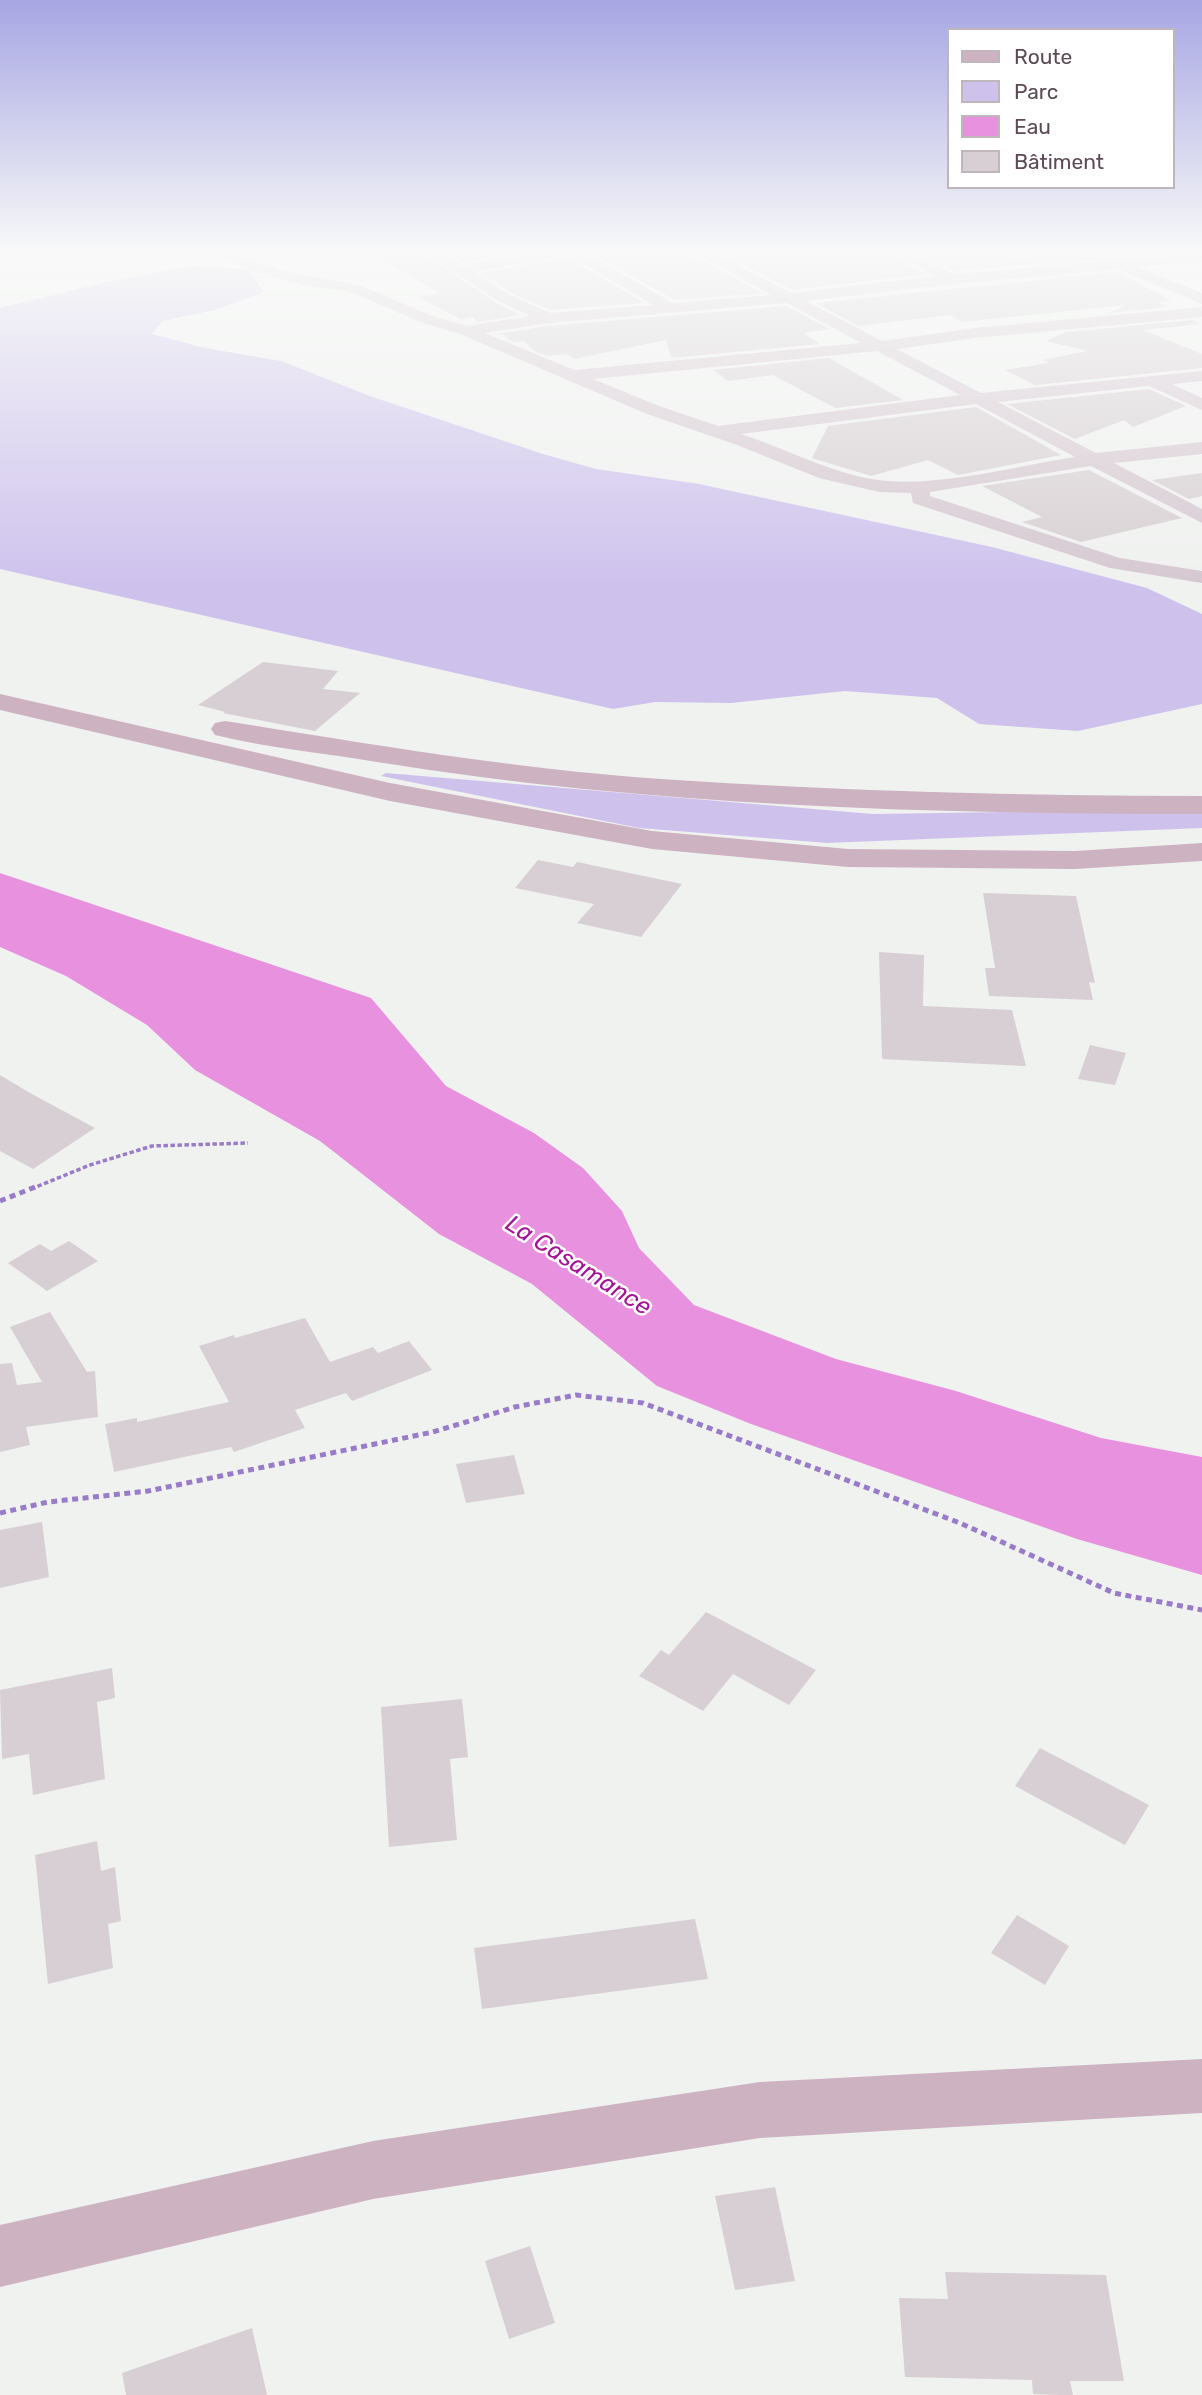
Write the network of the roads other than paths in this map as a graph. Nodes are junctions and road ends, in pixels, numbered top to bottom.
1 (538, 361) edge
2 (724, 361) edge
3 (909, 361) edge
4 (573, 375) junction
5 (1202, 376) edge
6 (1152, 381) junction
7 (981, 398) junction
8 (1202, 405) edge
9 (716, 432) junction
10 (1202, 449) edge
11 (1096, 459) junction
12 (921, 488) junction
13 (1202, 517) edge
14 (1202, 577) edge
15 (0, 684) edge
16 (0, 702) edge
17 (1202, 804) edge
18 (1202, 852) edge
19 (1202, 2086) edge
20 (0, 2256) edge

1 - 4 street
2 - 4 street
3 - 7 street
4 - 9 street
5 - 6 street
6 - 7 street
6 - 8 street
7 - 9 street
7 - 11 street
9 - 12 street
10 - 11 street
11 - 12 street
11 - 13 street
12 - 14 street
15 - 17 main road
16 - 18 main road
19 - 20 main road

